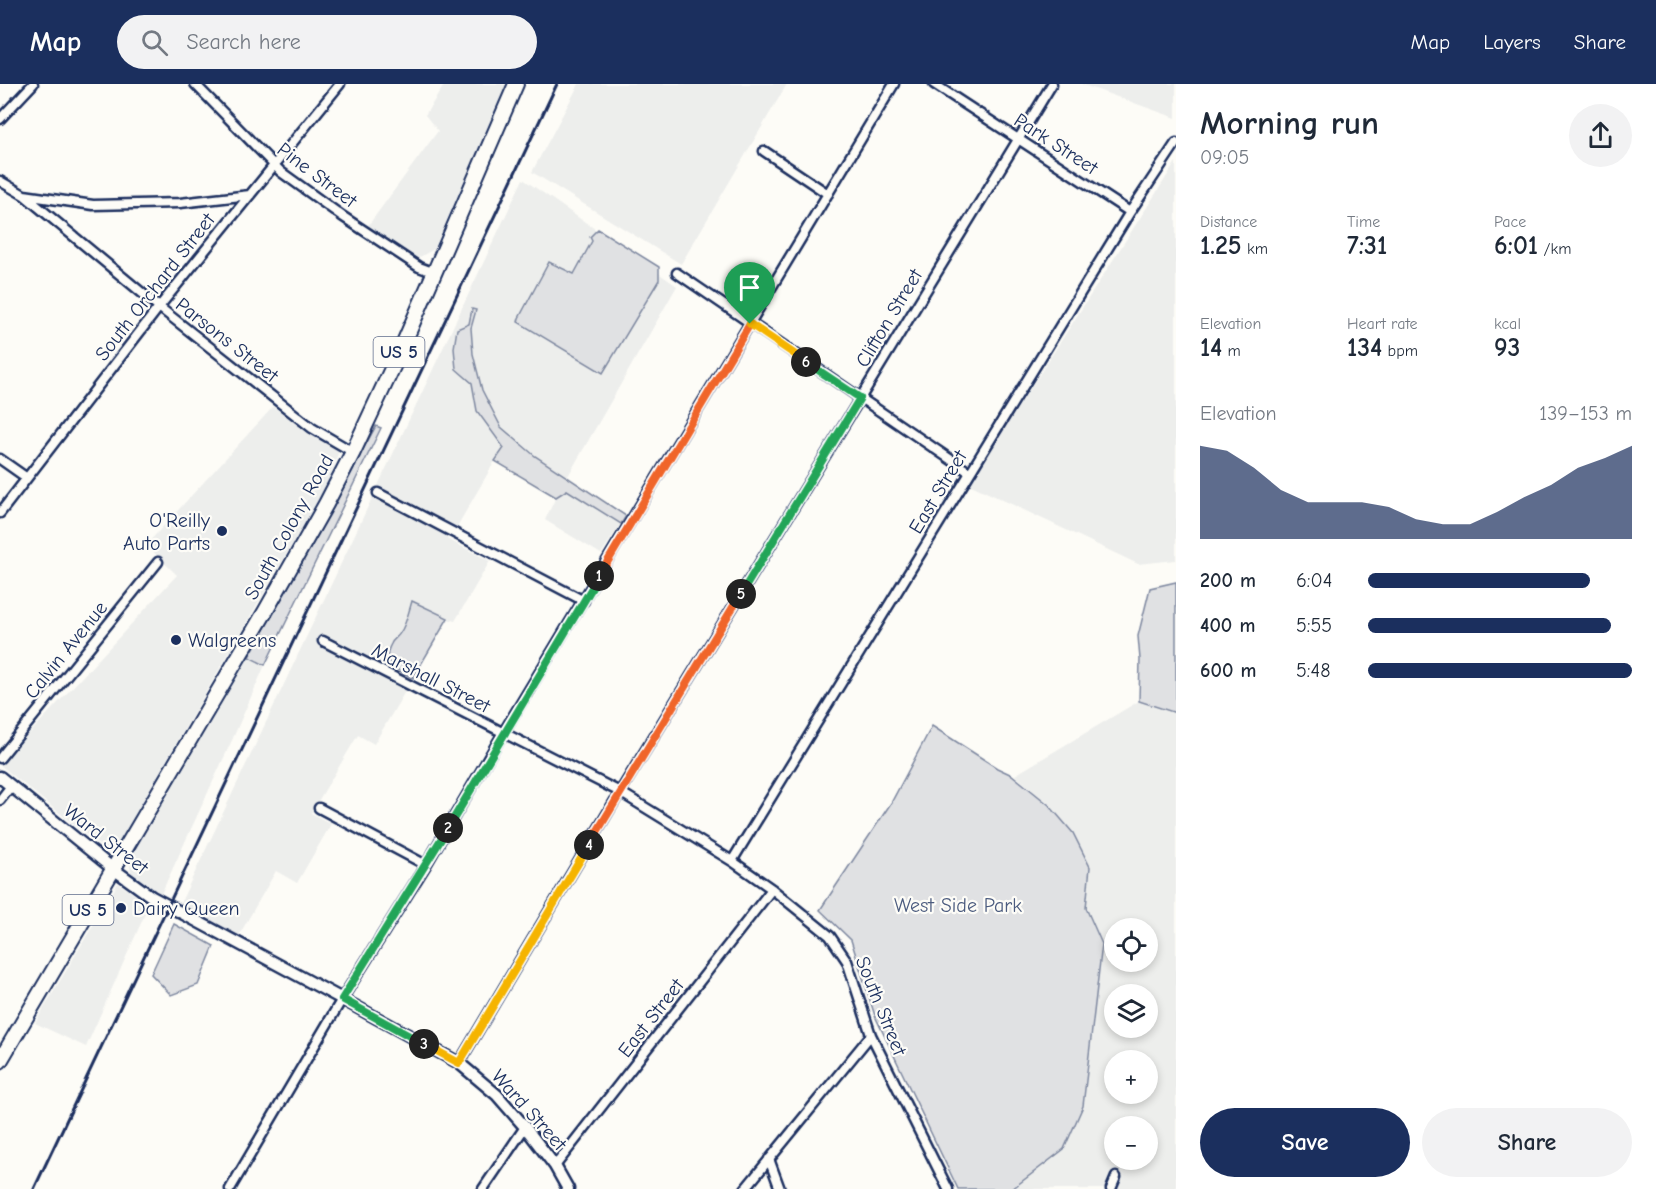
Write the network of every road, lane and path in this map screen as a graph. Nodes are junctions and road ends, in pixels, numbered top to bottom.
1 (33, 84) edge
2 (195, 84) edge
3 (340, 84) edge
4 (516, 84) edge
5 (894, 84) edge
6 (934, 84) edge
7 (1052, 84) edge
8 (0, 119) edge
9 (1019, 138) junction
10 (1176, 143) edge
11 (764, 151) dead end
12 (273, 165) junction
13 (0, 181) edge
14 (828, 194) junction
15 (24, 195) junction
16 (250, 195) junction
17 (1130, 212) junction
18 (435, 273) junction
19 (677, 273) dead end
20 (159, 307) junction
21 (750, 324) junction
22 (860, 398) junction
23 (353, 452) junction
24 (0, 459) edge
25 (969, 472) junction
26 (27, 478) junction
27 (378, 493) dead end
28 (0, 513) edge
29 (158, 562) dead end
30 (584, 601) junction
31 (323, 641) dead end
32 (503, 733) junction
33 (0, 758) edge
34 (0, 777) edge
35 (11, 786) junction
36 (620, 792) junction
37 (0, 800) edge
38 (319, 808) dead end
39 (732, 861) junction
40 (426, 865) junction
41 (112, 868) junction
42 (772, 889) junction
43 (342, 999) junction
44 (871, 1035) junction
45 (0, 1061) edge
46 (459, 1063) junction
47 (525, 1126) junction
48 (769, 1159) junction
49 (555, 1166) junction
50 (1116, 1177) dead end
51 (230, 1189) edge
52 (483, 1189) edge
53 (568, 1189) edge
54 (745, 1189) edge
55 (780, 1189) edge
56 (948, 1189) edge
57 (1111, 1189) edge

1 - 8 street
2 - 12 street, Pine Street
3 - 12 street, South Orchard Street
4 - 18 main road, South Colony Road / US 5
5 - 14 street
6 - 9 street, Park Street
7 - 9 street, Clifton Street
9 - 17 street, Park Street
9 - 22 street, Clifton Street
10 - 17 street, East Street
11 - 14 street
12 - 16 street, South Orchard Street
12 - 18 street, Pine Street
13 - 15 street, Parsons Street
14 - 21 street
15 - 16 street
15 - 20 street, Parsons Street
16 - 20 street, South Orchard Street
17 - 25 street, East Street
18 - 23 main road, South Colony Road / US 5
19 - 21 street
20 - 23 street, Parsons Street
20 - 26 street, South Orchard Street
21 - 22 street
21 - 30 street
22 - 25 street
22 - 36 street, Clifton Street
23 - 41 main road, South Colony Road / US 5
24 - 26 street
25 - 39 street, East Street
26 - 28 street, South Orchard Street
27 - 30 street
29 - 33 street, Calvin Avenue
30 - 32 street
31 - 32 street, Marshall Street
32 - 36 street, Marshall Street
32 - 40 street
34 - 35 street, Ward Street
35 - 37 street
35 - 41 street, Ward Street
36 - 39 street, Marshall Street
36 - 46 street, Clifton Street
38 - 40 street
39 - 42 street, Marshall Street
40 - 43 street
41 - 43 street, Ward Street
41 - 45 main road, South Colony Road / US 5
42 - 44 street, South Street
42 - 49 street, East Street
43 - 46 street, Ward Street
43 - 51 street
44 - 48 street
44 - 56 street, South Street
46 - 47 street, Ward Street
47 - 49 street, Ward Street
47 - 52 street
48 - 54 street
48 - 55 street
49 - 53 street, Ward Street
50 - 57 street

